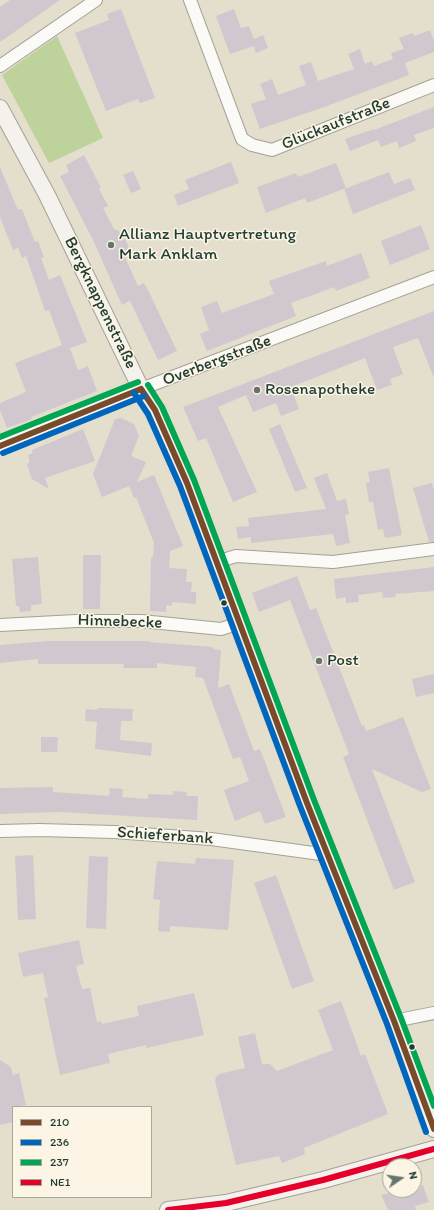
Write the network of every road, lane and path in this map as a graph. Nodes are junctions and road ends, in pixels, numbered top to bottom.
1 (96, 0) edge
2 (190, 0) edge
3 (0, 66) edge
4 (434, 85) edge
5 (0, 108) edge
6 (5, 126) edge
7 (434, 276) edge
8 (142, 389) junction
9 (0, 446) edge
10 (434, 549) edge
11 (218, 562) junction
12 (240, 623) junction
13 (0, 625) edge
14 (0, 831) edge
15 (328, 855) junction
16 (434, 1012) edge
17 (394, 1021) junction
18 (434, 1129) edge
19 (434, 1149) edge
20 (168, 1210) edge

1 - 3 street
2 - 4 street, Glückaufstraße
5 - 6 street, Bergknappenstraße
6 - 8 street, Bergknappenstraße
7 - 8 street, Overbergstraße
8 - 9 street, Overbergstraße
8 - 11 street, Bergknappenstraße
10 - 11 street
11 - 12 street, Bergknappenstraße
12 - 13 street, Hinnebecke
12 - 15 street, Bergknappenstraße
14 - 15 street, Schieferbank
15 - 17 street, Bergknappenstraße
16 - 17 street
17 - 18 street, Bergknappenstraße
19 - 20 street

